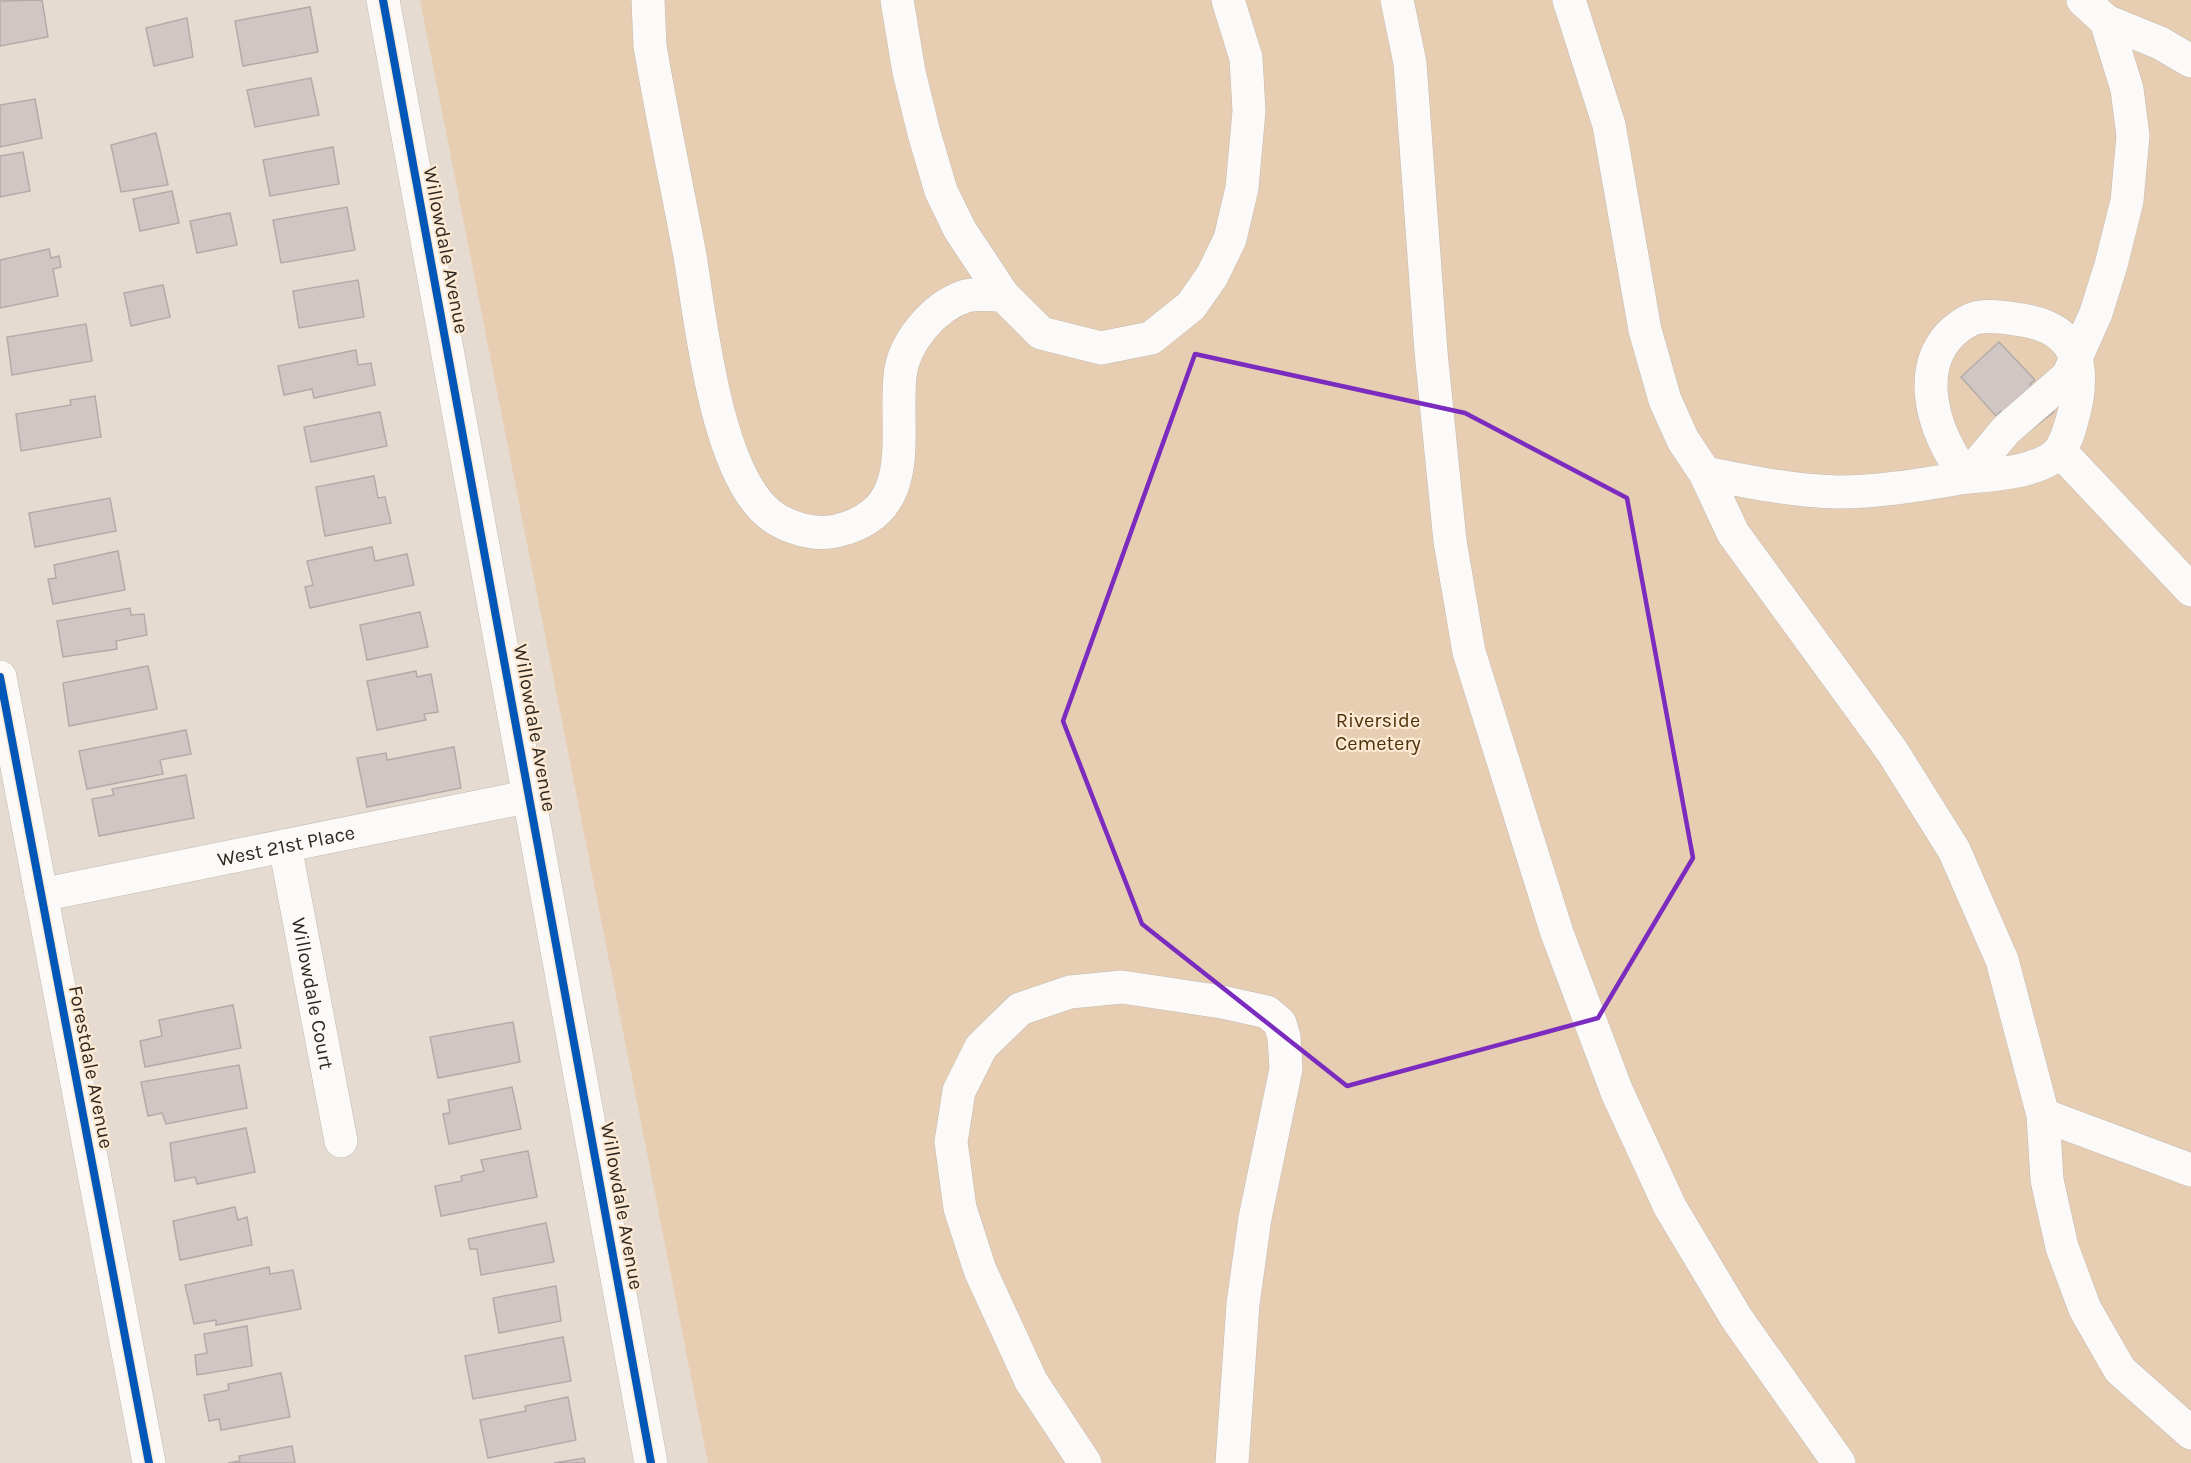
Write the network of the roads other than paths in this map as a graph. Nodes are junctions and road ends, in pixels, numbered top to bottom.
1 (382, 0) edge
2 (648, 0) edge
3 (897, 0) edge
4 (1228, 0) edge
5 (1396, 0) edge
6 (1569, 0) edge
7 (2095, 10) edge
8 (2191, 61) edge
9 (1003, 295) junction
10 (2076, 357) junction
11 (2060, 451) junction
12 (1705, 473) junction
13 (1967, 477) junction
14 (2191, 590) edge
15 (0, 677) edge
16 (531, 796) junction
17 (285, 846) junction
18 (41, 895) junction
19 (2043, 1116) junction
20 (341, 1141) dead end
21 (2191, 1170) edge
22 (2191, 1433) edge
23 (149, 1463) edge
24 (651, 1463) edge
25 (1085, 1463) edge
26 (1232, 1463) edge
27 (1839, 1463) edge

1 - 16 street, Willowdale Avenue
2 - 9 street
3 - 9 street
4 - 9 street
5 - 27 street
6 - 12 street
7 - 8 street
7 - 10 street
10 - 11 street
10 - 13 street
10 - 13 street
11 - 13 street
11 - 14 street
12 - 13 street
12 - 19 street
15 - 18 street, Forestdale Avenue
16 - 17 street, West 21st Place
16 - 24 street, Willowdale Avenue
17 - 18 street, West 21st Place
17 - 20 street, Willowdale Court
18 - 23 street, Forestdale Avenue
19 - 21 street
19 - 22 street
25 - 26 street

